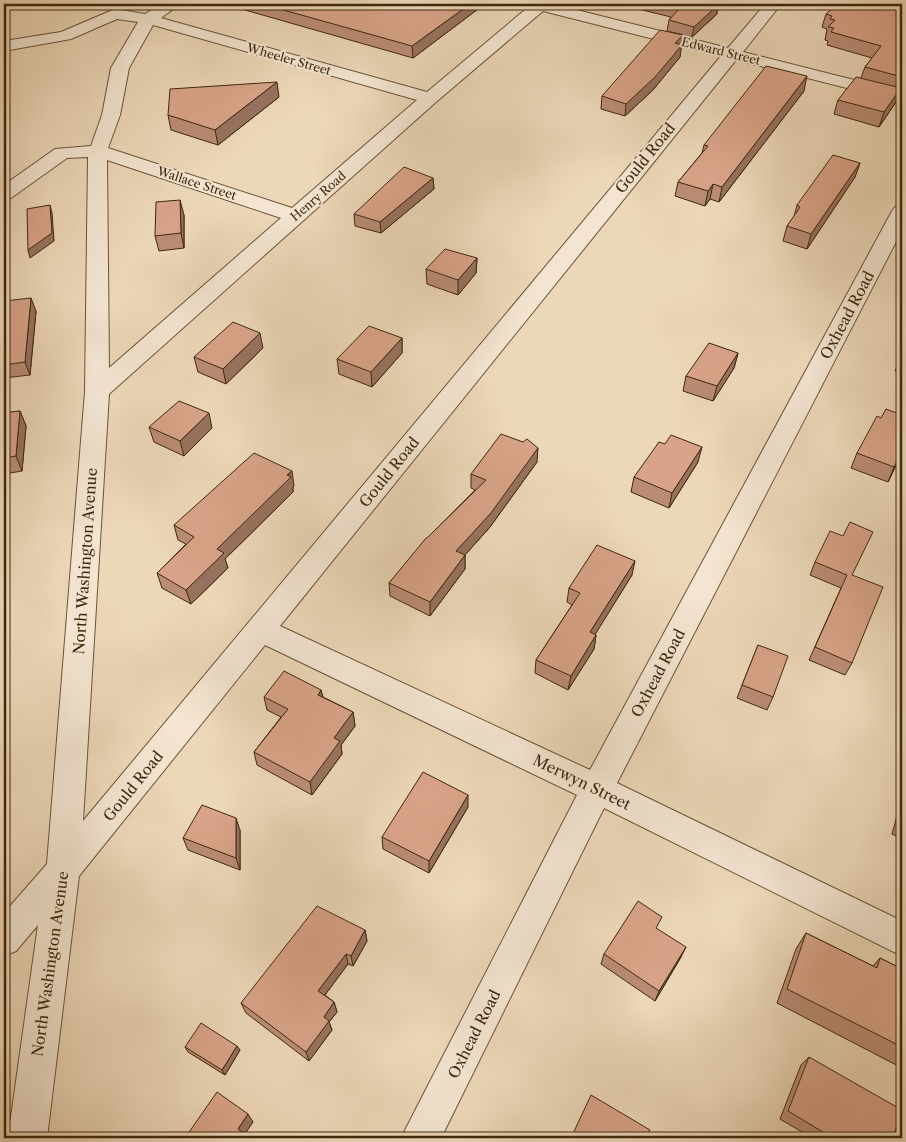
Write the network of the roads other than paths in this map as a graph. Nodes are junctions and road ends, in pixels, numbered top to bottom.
1 (172, 4) edge
2 (773, 4) edge
3 (540, 5) edge
4 (148, 19) junction
5 (4, 46) edge
6 (731, 53) junction
7 (902, 97) edge
8 (430, 98) junction
9 (98, 151) junction
10 (4, 194) edge
11 (902, 212) edge
12 (296, 216) junction
13 (97, 391) junction
14 (260, 630) junction
15 (597, 789) junction
16 (63, 870) junction
17 (4, 939) edge
18 (902, 939) edge
19 (27, 1138) edge
20 (420, 1138) edge

1 - 4 street, North Washington Avenue
2 - 6 street, Gould Road
3 - 6 street, Edward Street
3 - 8 street, Henry Road
4 - 5 street, Wheeler Street
4 - 8 street, Wheeler Street
4 - 9 street, North Washington Avenue
6 - 7 street, Edward Street
6 - 14 street, Gould Road
8 - 12 street, Henry Road
9 - 10 street
9 - 12 street, Wallace Street
9 - 13 street, North Washington Avenue
11 - 15 street, Oxhead Road
12 - 13 street, Henry Road
13 - 16 street, North Washington Avenue
14 - 15 street, Merwyn Street
14 - 16 street, Gould Road
15 - 18 street, Merwyn Street
15 - 20 street, Oxhead Road
16 - 17 street, Gould Road
16 - 19 street, North Washington Avenue

